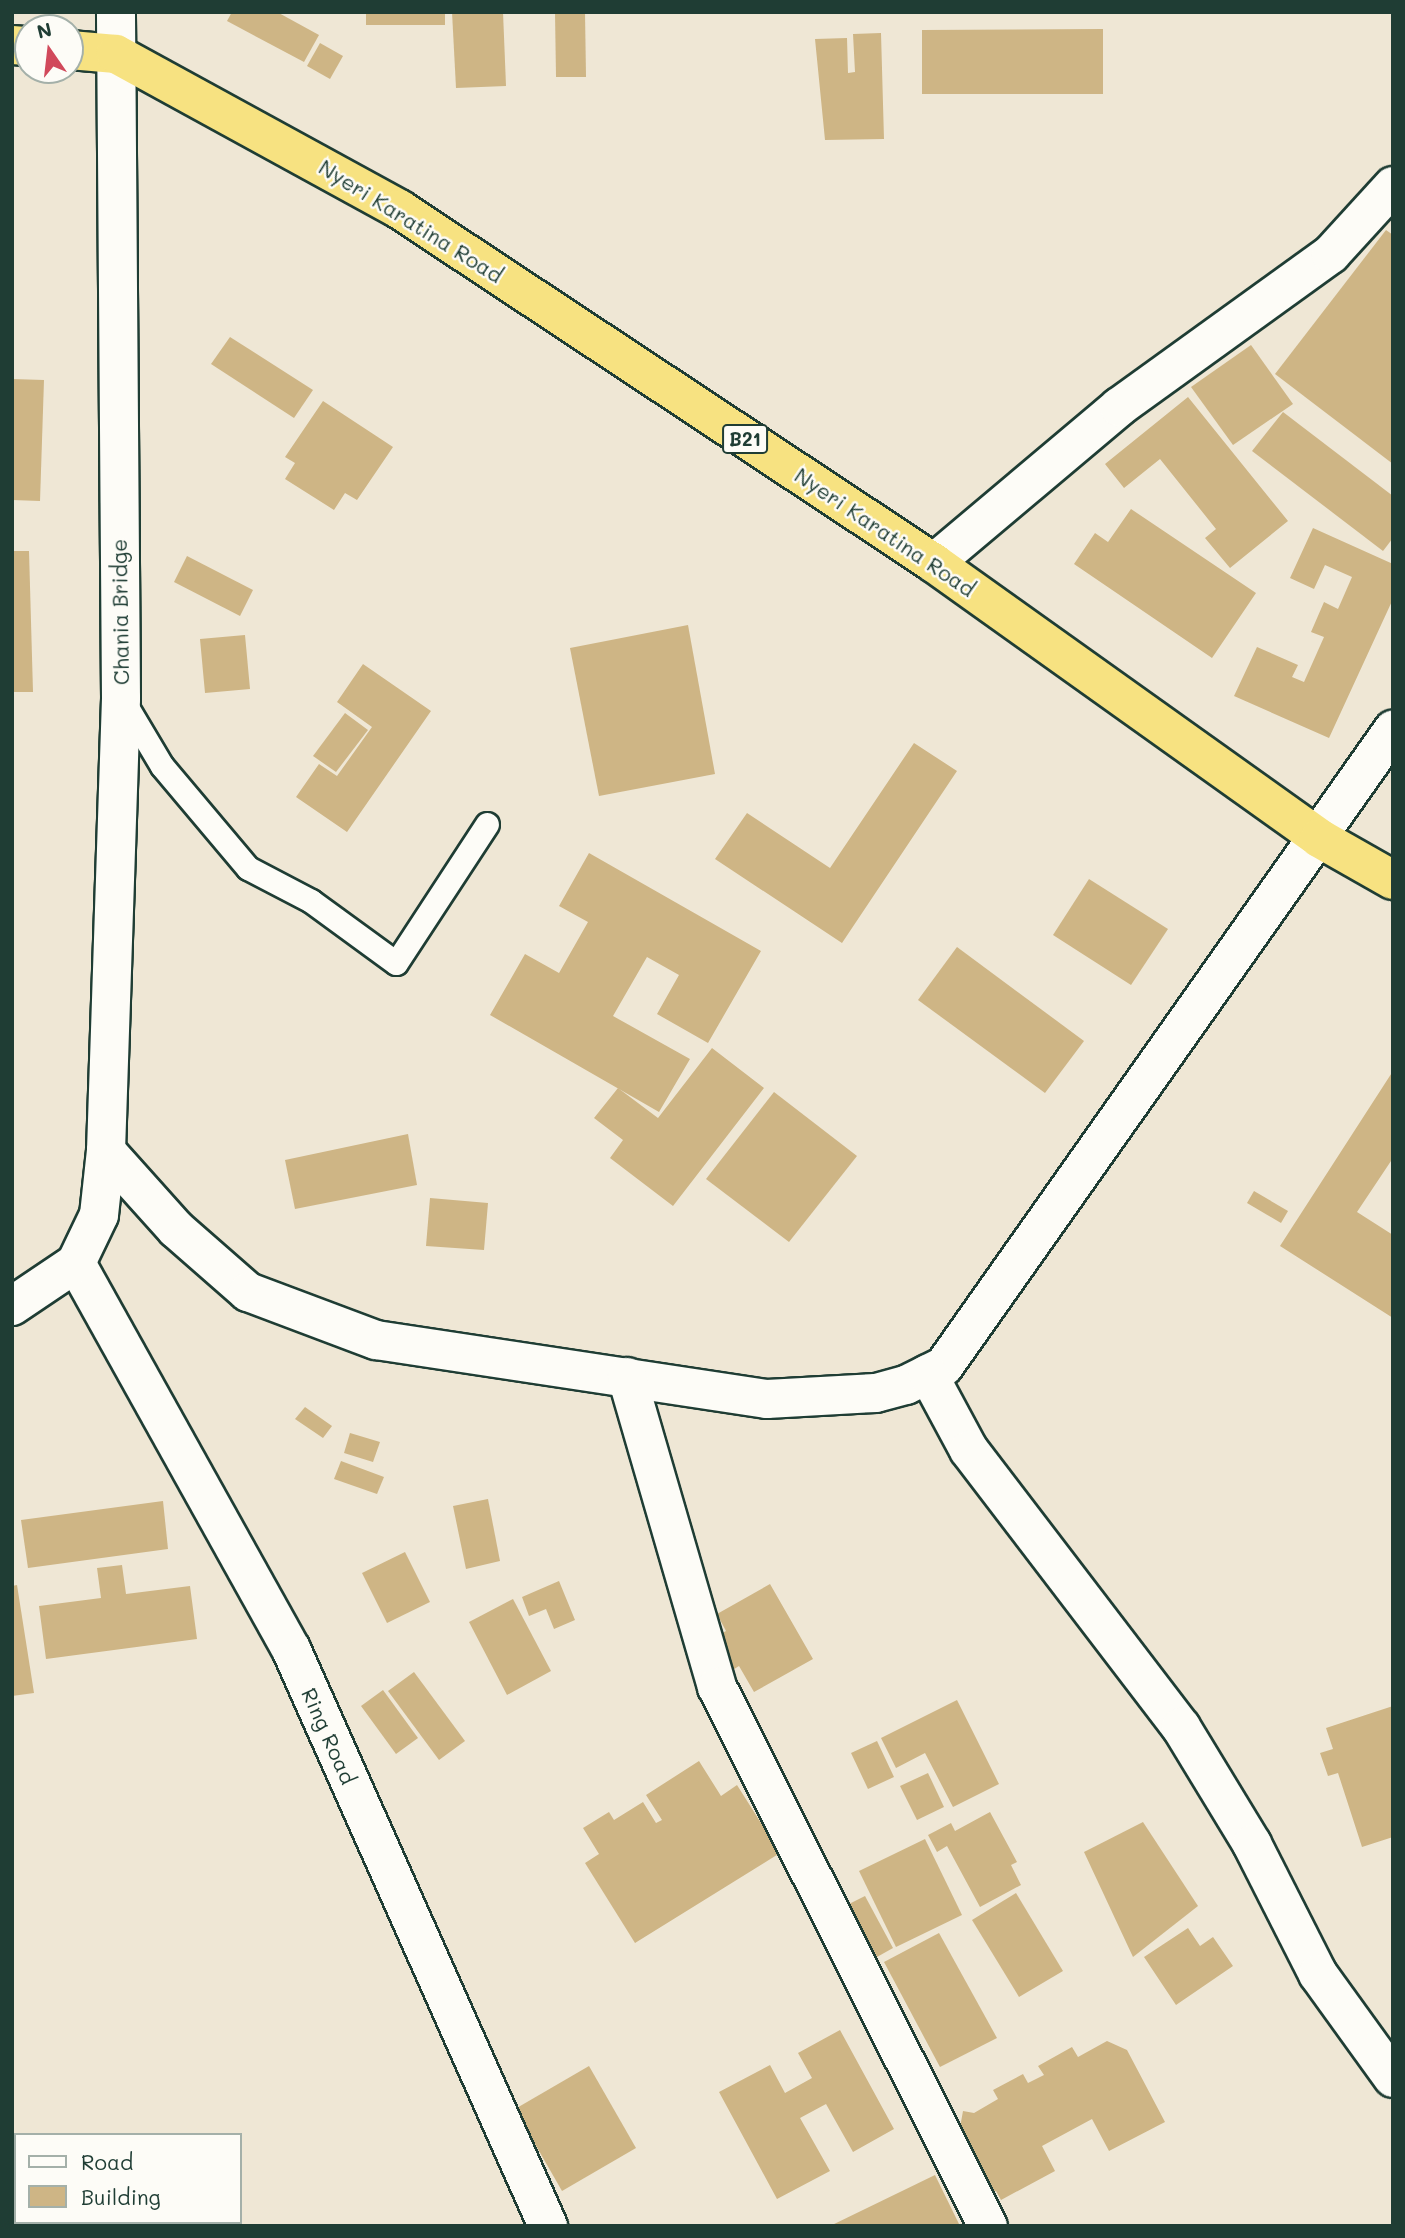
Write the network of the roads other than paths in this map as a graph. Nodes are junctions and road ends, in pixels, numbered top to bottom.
1 (116, 12) edge
2 (84, 51) edge
3 (116, 54) junction
4 (1393, 186) edge
5 (934, 563) junction
6 (121, 698) junction
7 (1393, 730) edge
8 (487, 824) dead end
9 (1319, 838) junction
10 (1393, 880) edge
11 (106, 1151) junction
12 (76, 1263) junction
13 (12, 1306) edge
14 (928, 1374) junction
15 (627, 1377) junction
16 (1393, 2078) edge
17 (548, 2226) edge
18 (988, 2226) edge

1 - 3 street, Chania Bridge
2 - 3 highway, Nyeri Karatina Road / B21
3 - 5 highway, Nyeri Karatina Road / B21
3 - 6 street, Chania Bridge
4 - 5 street
5 - 9 highway, Nyeri Karatina Road / B21
6 - 8 lane, Chania Bridge
6 - 11 street
7 - 9 street
9 - 10 highway, Nyeri Karatina Road / B21
9 - 14 street
11 - 12 street
11 - 15 street
12 - 13 street
12 - 17 street, Ring Road
14 - 15 street
14 - 16 street
15 - 18 street

